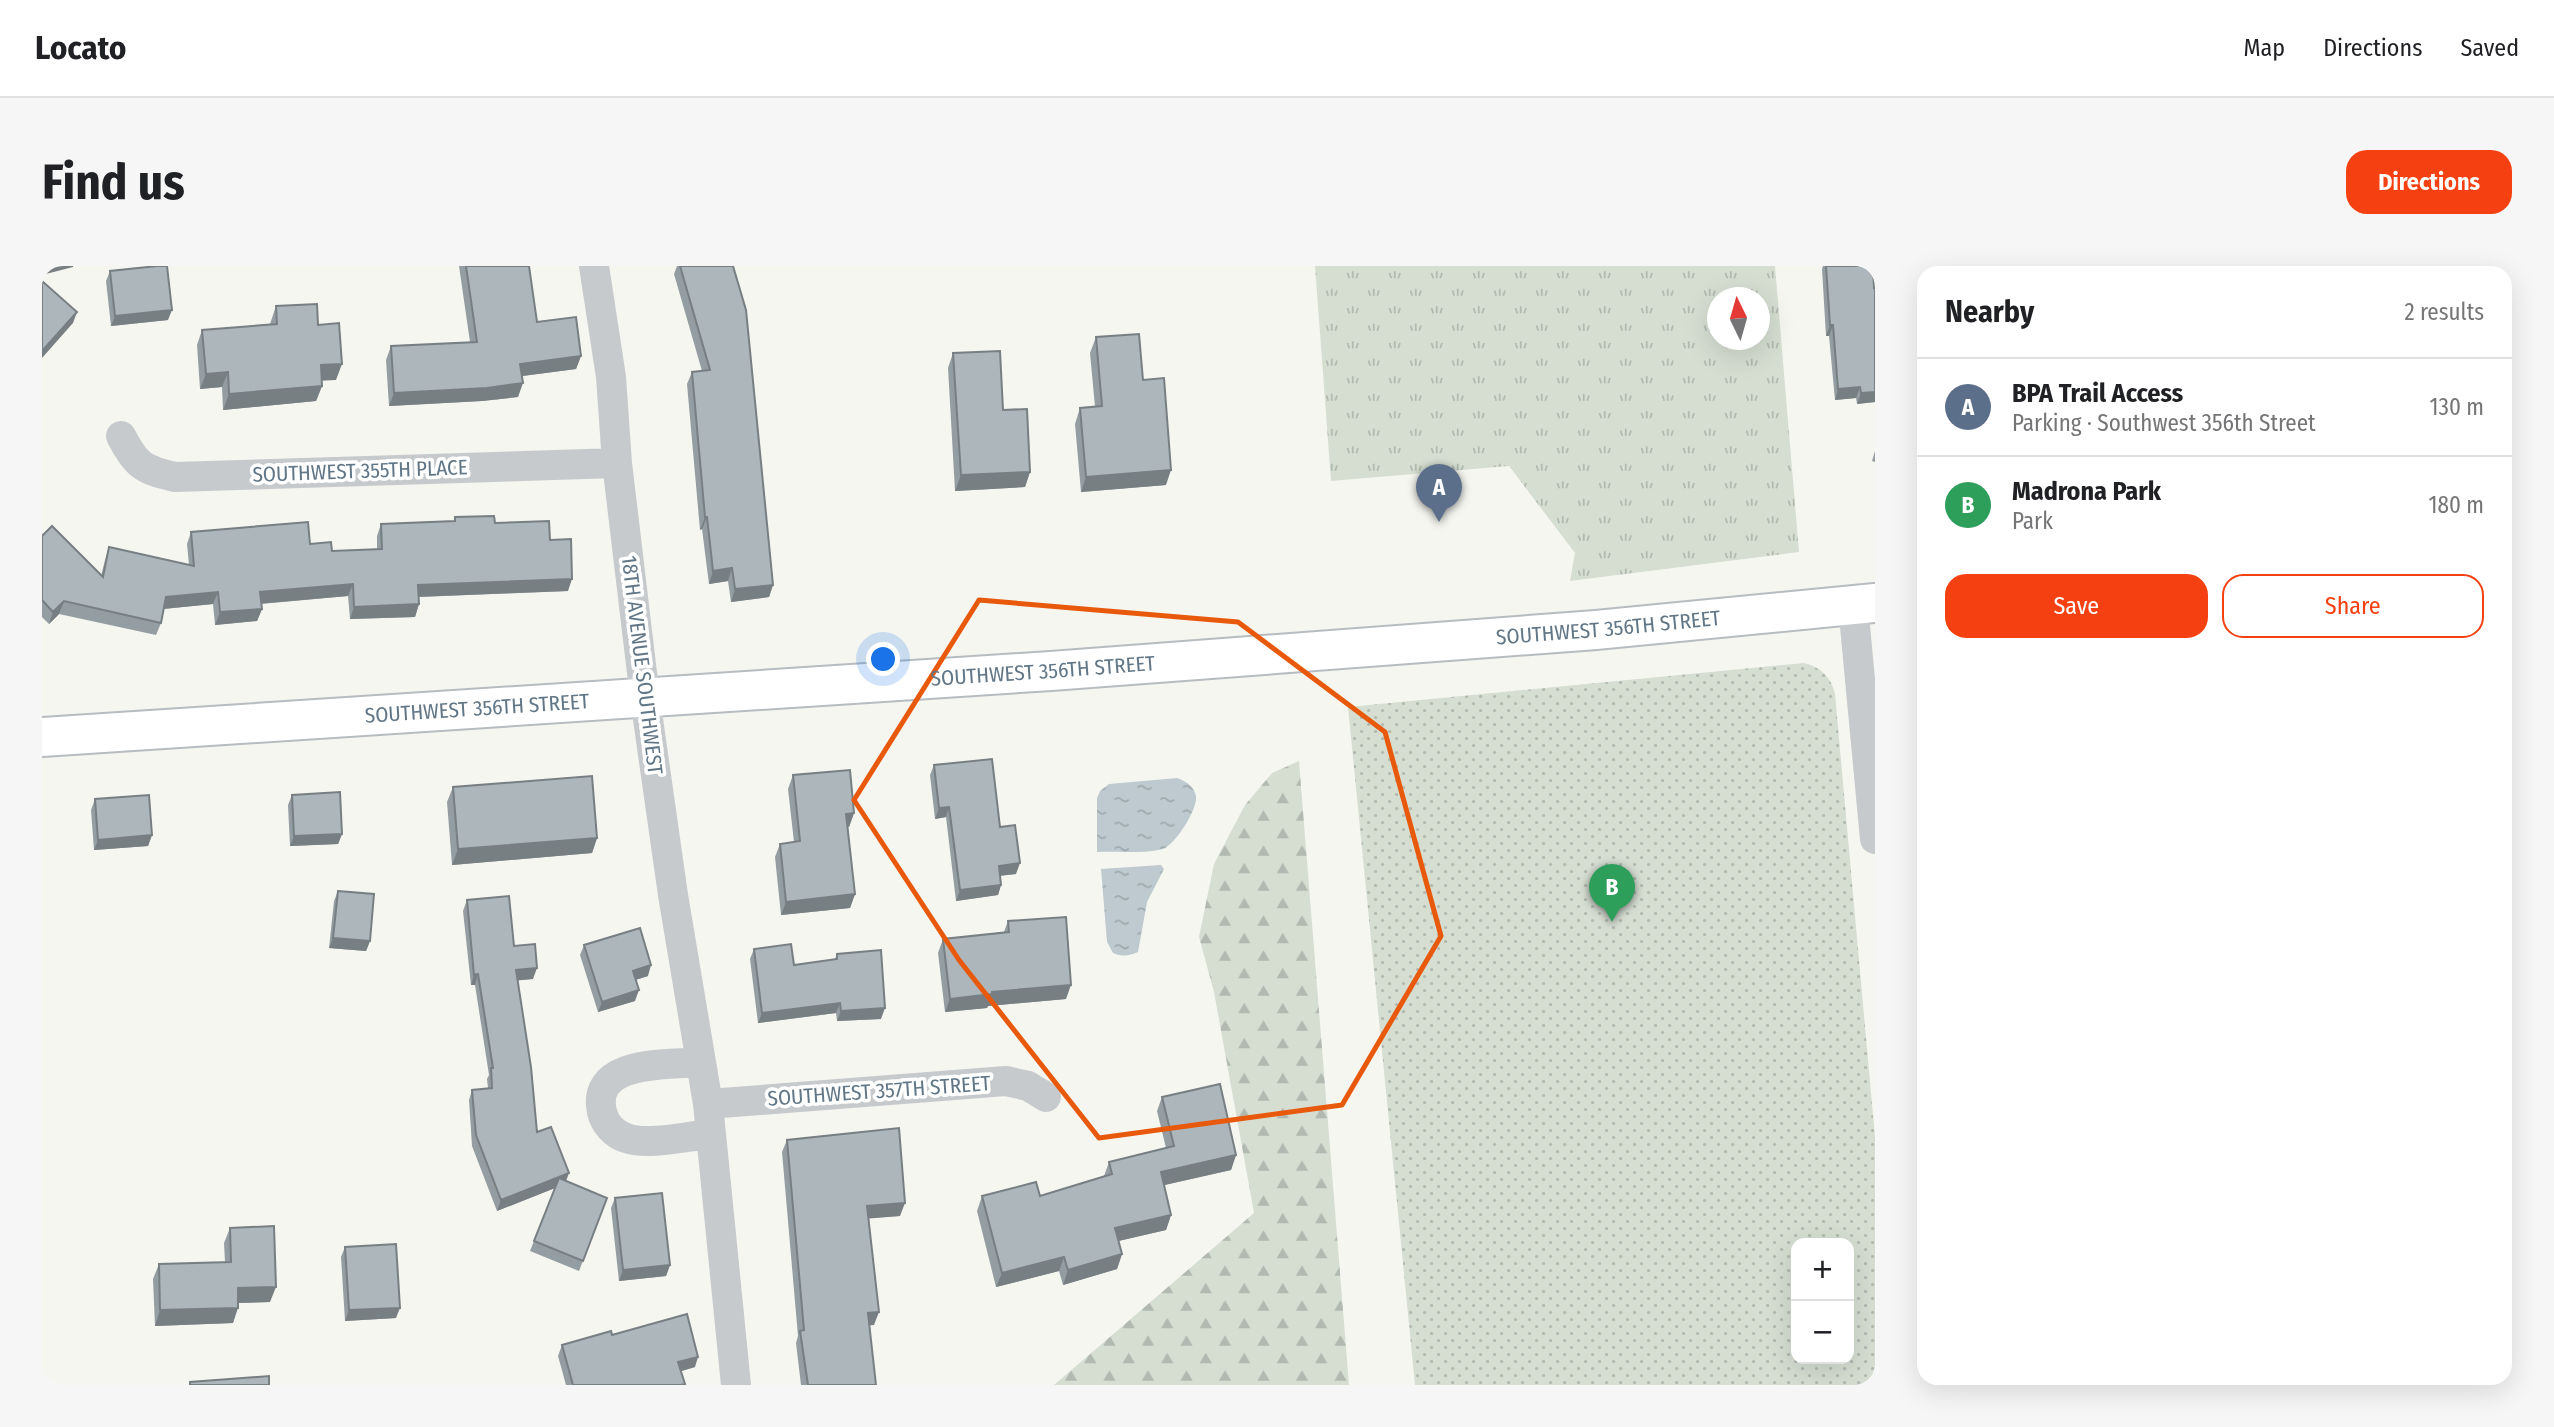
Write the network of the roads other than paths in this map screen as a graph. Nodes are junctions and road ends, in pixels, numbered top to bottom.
1 (594, 266) edge
2 (121, 436) dead end
3 (617, 463) junction
4 (1864, 604) edge
5 (645, 698) junction
6 (42, 737) edge
7 (1875, 839) edge
8 (701, 1062) junction
9 (1046, 1097) dead end
10 (708, 1104) junction
11 (711, 1134) junction
12 (736, 1385) edge

1 - 3 street, 18TH AVENUE SOUTHWEST
2 - 3 street, SOUTHWEST 355TH PLACE
3 - 5 street, 18TH AVENUE SOUTHWEST
4 - 5 main road, SOUTHWEST 356TH STREET
4 - 7 street
5 - 6 main road, SOUTHWEST 356TH STREET
5 - 8 street, 18TH AVENUE SOUTHWEST
8 - 10 street, 18TH AVENUE SOUTHWEST
8 - 11 street
9 - 10 street, SOUTHWEST 357TH STREET
10 - 11 street, 18TH AVENUE SOUTHWEST
11 - 12 street, 18TH AVENUE SOUTHWEST

